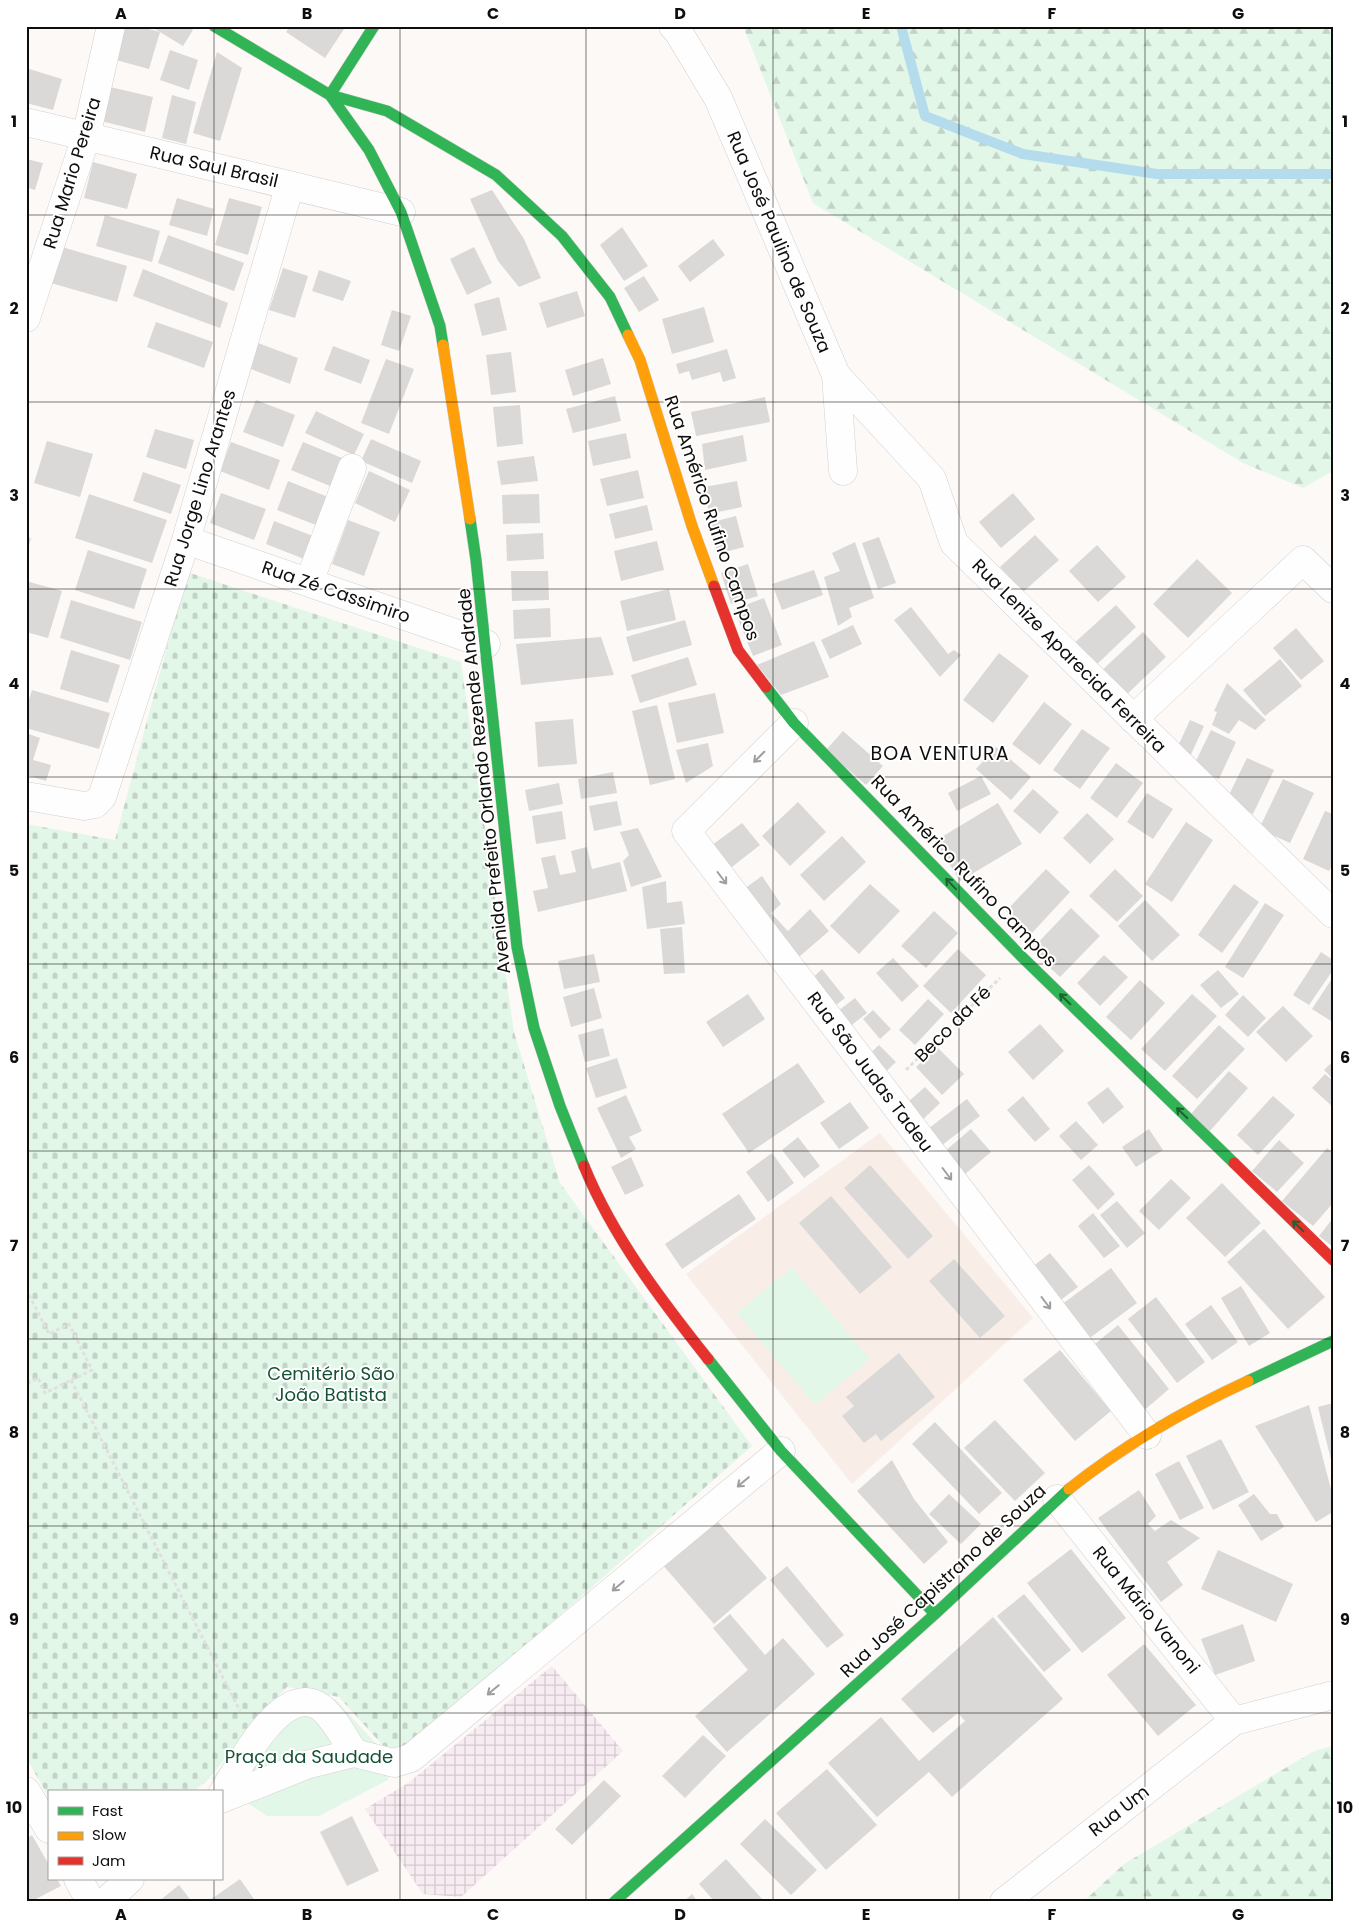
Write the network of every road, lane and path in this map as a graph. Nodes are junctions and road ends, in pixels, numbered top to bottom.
1 (111, 26) edge
2 (214, 26) edge
3 (374, 26) edge
4 (673, 26) edge
5 (330, 95) junction
6 (26, 122) edge
7 (86, 137) junction
8 (290, 185) junction
9 (402, 212) junction
10 (26, 318) edge
11 (836, 376) junction
12 (352, 468) dead end
13 (844, 471) dead end
14 (186, 540) junction
15 (309, 582) junction
16 (1333, 588) edge
17 (486, 644) junction
18 (1133, 719) junction
19 (794, 723) junction
20 (26, 796) edge
21 (1333, 914) edge
22 (1021, 956) junction
23 (884, 1091) junction
24 (1333, 1260) edge
25 (26, 1289) edge
26 (1333, 1341) edge
27 (71, 1380) junction
28 (26, 1384) edge
29 (1147, 1435) junction
30 (780, 1451) junction
31 (1057, 1499) junction
32 (935, 1614) junction
33 (1333, 1695) edge
34 (1234, 1721) junction
35 (262, 1729) junction
36 (354, 1753) junction
37 (26, 1791) edge
38 (222, 1795) edge
39 (222, 1797) edge
40 (48, 1827) edge
41 (79, 1880) edge
42 (129, 1880) edge
43 (91, 1902) edge
44 (105, 1902) edge
45 (614, 1902) edge
46 (1004, 1902) edge

1 - 7 street, Rua Mario Pereira
2 - 5 main road, Avenida Prefeito Orlando Rezende Andrade
3 - 5 main road
4 - 11 street, Rua José Paulino de Souza
5 - 9 main road, Avenida Prefeito Orlando Rezende Andrade
5 - 19 main road, Rua Américo Rufino Campos
6 - 7 street, Rua Saul Brasil
7 - 8 street, Rua Saul Brasil
7 - 10 street, Rua Mario Pereira
8 - 9 street, Rua Saul Brasil
8 - 14 street, Rua Jorge Lino Arantes
9 - 17 main road, Avenida Prefeito Orlando Rezende Andrade
11 - 13 street, Rua José Paulino de Souza
11 - 18 street, Rua Lenize Aparecida Ferreira
12 - 15 street
14 - 15 street, Rua Zé Cassimiro
14 - 20 street, Rua Jorge Lino Arantes
15 - 17 street, Rua Zé Cassimiro
16 - 18 street
17 - 30 main road, Avenida Prefeito Orlando Rezende Andrade
18 - 21 street, Rua Lenize Aparecida Ferreira
22 -> 19 main road, Rua Américo Rufino Campos
19 -> 23 street, Rua São Judas Tadeu
22 - 23 path, Beco da Fé
24 -> 22 main road, Rua Américo Rufino Campos
23 -> 29 street, Rua São Judas Tadeu
25 - 27 path
26 - 29 main road, Rua José Capistrano de Souza
27 - 28 path
27 - 35 path
29 - 31 main road, Rua José Capistrano de Souza
30 - 32 main road, Avenida Prefeito Orlando Rezende Andrade
30 -> 36 street
31 - 32 main road, Rua José Capistrano de Souza
31 - 34 street, Rua Mário Vanoni
32 - 45 main road, Rua José Capistrano de Souza
33 - 34 street
34 - 46 street, Rua Um
35 - 36 street
35 - 38 street
36 - 39 street
37 - 40 street
41 - 43 street
42 - 44 street

